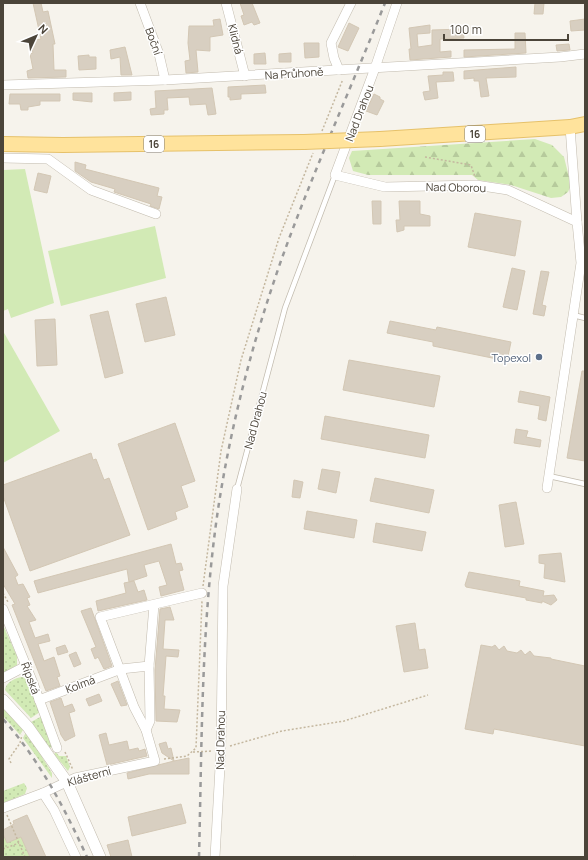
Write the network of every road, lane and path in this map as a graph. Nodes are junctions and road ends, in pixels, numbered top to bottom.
1 (140, 3) edge
2 (226, 3) edge
3 (351, 3) edge
4 (397, 3) edge
5 (585, 54) edge
6 (375, 68) junction
7 (343, 70) junction
8 (245, 76) junction
9 (165, 80) junction
10 (3, 85) edge
11 (585, 124) edge
12 (570, 127) junction
13 (322, 132) dead end
14 (3, 144) edge
15 (310, 144) junction
16 (425, 157) dead end
17 (3, 158) edge
18 (335, 175) junction
19 (476, 185) junction
20 (156, 214) dead end
21 (577, 222) junction
22 (573, 315) junction
23 (585, 318) edge
24 (549, 476) junction
25 (585, 484) edge
26 (548, 488) dead end
27 (237, 489) joint
28 (202, 593) junction
29 (154, 604) junction
30 (3, 609) edge
31 (26, 666) junction
32 (149, 666) junction
33 (120, 669) junction
34 (3, 678) edge
35 (428, 695) dead end
36 (3, 700) edge
37 (39, 700) junction
38 (28, 727) junction
39 (146, 730) junction
40 (57, 748) joint
41 (221, 749) junction
42 (193, 752) junction
43 (154, 761) junction
44 (11, 764) dead end
45 (71, 780) junction
46 (43, 793) junction
47 (4, 810) edge
48 (19, 843) junction
49 (3, 849) edge
50 (356, 856) dead end
51 (26, 857) edge
52 (76, 857) edge
53 (100, 857) edge
54 (215, 857) edge
55 (352, 857) edge

1 - 9 street, Boční
2 - 8 street, Klidná
3 - 7 street
4 - 6 street, Nad Drahou
5 - 6 street, Na Průhoně
6 - 7 street, Na Průhoně
6 - 18 street, Nad Drahou
7 - 8 street, Na Průhoně
7 - 13 path
8 - 9 street, Na Průhoně
9 - 10 street, Na Průhoně
11 - 12 main road, 16
12 - 15 main road, 16, bridge
12 - 21 street
14 - 15 main road, 16
15 - 28 path
16 - 19 path
17 - 20 street
18 - 19 street, Nad Oborou
18 - 27 lane, Nad Drahou
19 - 21 street, Nad Oborou
21 - 22 street
22 - 23 lane
22 - 24 street
24 - 25 lane
24 - 26 street
27 - 41 street, Nad Drahou
28 - 29 street
28 - 42 path
29 - 32 street
29 - 33 street
30 - 31 street, Řípská
31 - 34 street
31 - 37 street, Řípská
32 - 33 street, Kolmá
32 - 39 street
33 - 37 street, Kolmá
33 - 39 street
35 - 41 path
36 - 38 street
37 - 40 street, Řípská
38 - 44 path
38 - 45 street
39 - 43 street
40 - 45 path
41 - 42 path
41 - 54 street, Nad Drahou
42 - 43 path
43 - 45 street, Klášterní
45 - 46 street, Klášterní
45 - 53 street
46 - 47 street, Klášterní
46 - 52 street
47 - 48 path
48 - 49 path
48 - 51 path
50 - 55 path

